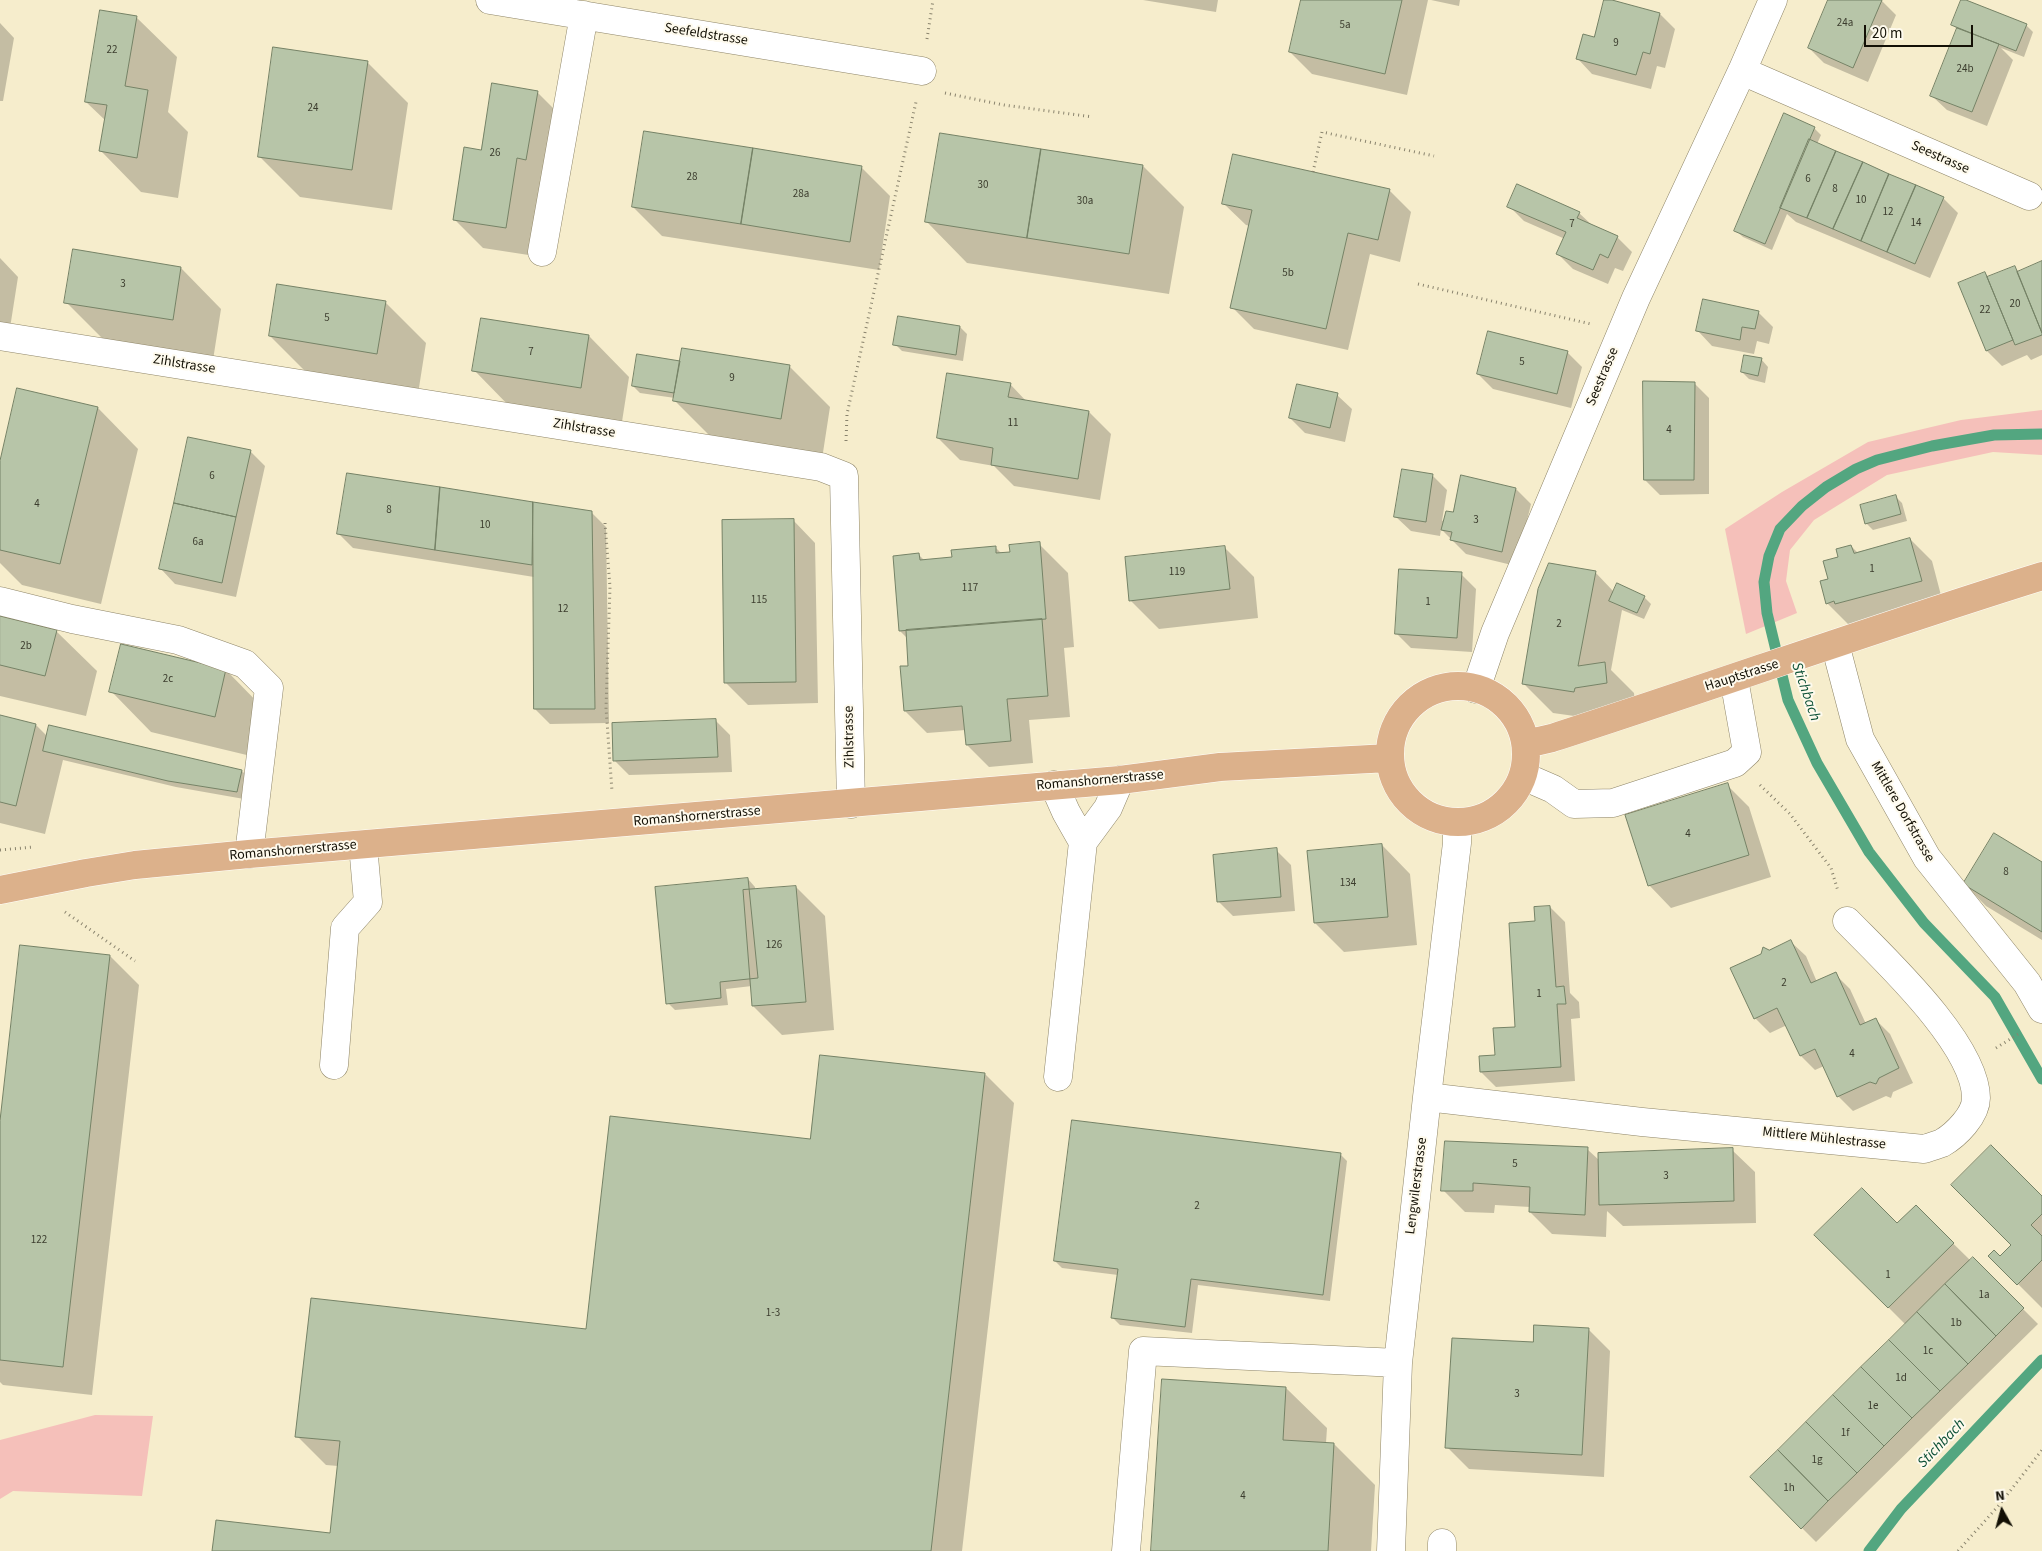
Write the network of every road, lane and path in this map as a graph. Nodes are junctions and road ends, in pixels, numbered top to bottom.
1 (490, 0) edge
2 (933, 0) edge
3 (1773, 0) edge
4 (628, 11) edge
5 (584, 15) junction
6 (1742, 71) junction
7 (921, 80) junction
8 (1093, 117) dead end
9 (1434, 156) dead end
10 (1314, 172) dead end
11 (2028, 196) dead end
12 (542, 252) dead end
13 (1418, 284) dead end
14 (1622, 332) junction
15 (0, 336) edge
16 (844, 476) junction
17 (606, 523) dead end
18 (2042, 576) edge
19 (0, 601) edge
20 (1835, 644) junction
21 (1745, 675) junction
22 (1476, 688) junction
23 (1526, 744) junction
24 (1390, 758) junction
25 (1735, 763) junction
26 (1523, 776) junction
27 (1120, 780) junction
28 (1054, 785) junction
29 (612, 799) dead end
30 (851, 804) junction
31 (1457, 823) junction
32 (1083, 842) junction
33 (363, 845) junction
34 (249, 854) junction
35 (1, 886) edge
36 (60, 909) dead end
37 (1847, 920) joint
38 (136, 961) dead end
39 (2035, 975) edge
40 (2034, 1019) edge
41 (1994, 1049) dead end
42 (334, 1065) dead end
43 (1058, 1077) dead end
44 (1427, 1097) junction
45 (1398, 1362) junction
46 (2042, 1450) edge
47 (1126, 1551) edge
48 (1391, 1551) edge
49 (1958, 1551) edge

1 - 5 street, Seefeldstrasse
2 - 7 path
3 - 6 street, Seestrasse
4 - 5 street, Seefeldstrasse
4 - 7 street, Seefeldstrasse
5 - 12 street
6 - 11 street, Seestrasse
6 - 14 street, Seestrasse
7 - 8 path
7 - 16 path
9 - 10 path
13 - 14 path
14 - 22 street, Seestrasse
15 - 16 street, Zihlstrasse
16 - 30 street, Zihlstrasse
17 - 29 path
18 - 20 main road, Hauptstrasse
19 - 34 street
20 - 21 main road, Hauptstrasse
20 - 39 street, Mittlere Dorfstrasse
21 - 23 main road, Hauptstrasse
21 - 25 street
22 - 23 main road
22 - 24 main road
23 - 26 main road
24 - 27 main road, Romanshornerstrasse
24 - 31 main road
25 - 26 street
25 - 37 path
26 - 31 main road
27 - 28 main road, Romanshornerstrasse
27 - 32 street
28 - 30 main road, Romanshornerstrasse
28 - 32 street
30 - 33 main road, Romanshornerstrasse
31 - 44 street, Lengwilerstrasse
32 - 43 street
33 - 34 main road, Romanshornerstrasse
33 - 42 street
34 - 35 main road, Romanshornerstrasse
36 - 38 path
37 - 44 street, Mittlere Mühlestrasse
39 - 40 street, Mittlere Dorfstrasse
40 - 41 path
44 - 45 street, Lengwilerstrasse
45 - 47 street
45 - 48 street, Lengwilerstrasse
46 - 49 path

